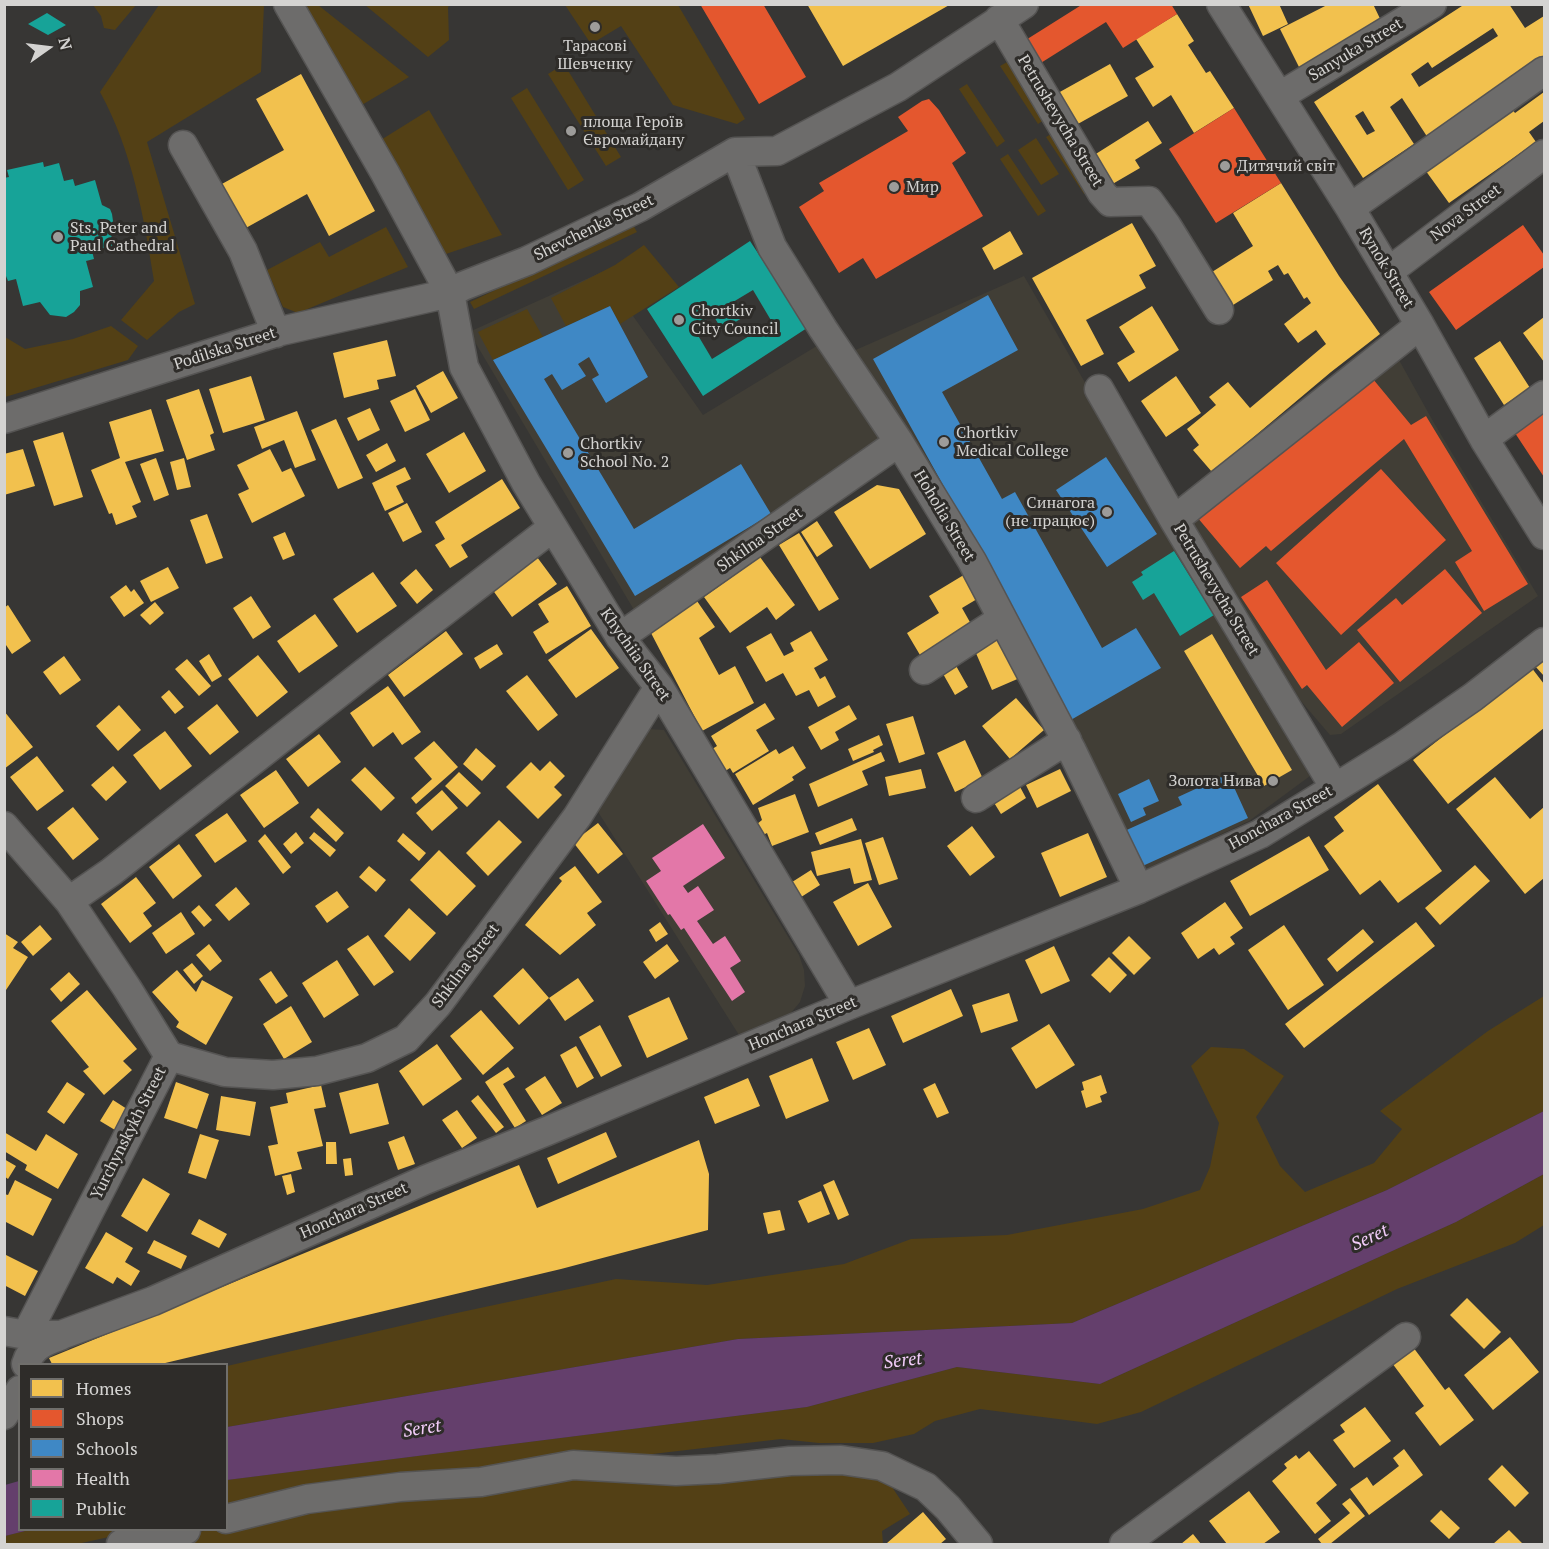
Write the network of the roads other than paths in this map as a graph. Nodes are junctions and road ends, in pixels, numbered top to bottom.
1 (288, 4) edge
2 (1024, 4) edge
3 (1221, 4) edge
4 (1432, 4) edge
5 (999, 19) junction
6 (1545, 71) edge
7 (1280, 96) junction
8 (183, 145) dead end
9 (735, 152) junction
10 (1545, 154) edge
11 (1350, 208) junction
12 (1388, 272) junction
13 (450, 293) junction
14 (1219, 309) dead end
15 (1420, 325) junction
16 (276, 333) junction
17 (1100, 389) dead end
18 (1545, 395) edge
19 (4, 419) edge
20 (1484, 439) junction
21 (899, 442) junction
22 (1174, 520) junction
23 (552, 528) junction
24 (1545, 535) edge
25 (1002, 619) junction
26 (620, 637) junction
27 (1545, 642) edge
28 (924, 670) dead end
29 (659, 687) junction
30 (1066, 740) junction
31 (1335, 788) junction
32 (976, 798) dead end
33 (4, 826) edge
34 (1139, 889) junction
35 (69, 901) junction
36 (849, 1005) junction
37 (169, 1056) junction
38 (15, 1333) edge
39 (62, 1335) junction
40 (1406, 1337) dead end
41 (27, 1363) edge
42 (18, 1393) edge
43 (4, 1415) edge
44 (228, 1519) edge
45 (182, 1531) edge
46 (121, 1545) edge
47 (978, 1545) edge
48 (1124, 1545) edge

1 - 13 street
2 - 5 street, Shevchenka Street
3 - 7 street, Rynok Street
4 - 7 street, Sanyuka Street
5 - 9 street, Shevchenka Street
5 - 14 street, Petrushevycha Street
6 - 11 street
7 - 11 street, Rynok Street
8 - 16 street
9 - 13 street, Shevchenka Street
9 - 21 street, Hoholia Street
10 - 12 street, Nova Street
11 - 12 street, Rynok Street
12 - 15 street, Rynok Street
13 - 16 street, Podilska Street
13 - 23 street, Khychiia Street
15 - 20 street, Rynok Street
15 - 22 street
16 - 19 street, Podilska Street
17 - 22 street, Petrushevycha Street
18 - 20 street
20 - 24 street, Rynok Street
21 - 25 street, Hoholia Street
21 - 26 street, Shkilna Street
22 - 31 street, Petrushevycha Street
23 - 26 street, Khychiia Street
23 - 35 street
25 - 28 street
25 - 30 street, Hoholia Street
26 - 29 street, Khychiia Street
27 - 31 street, Honchara Street
29 - 36 street, Khychiia Street
29 - 37 street, Shkilna Street
30 - 32 street
30 - 34 street, Hoholia Street
31 - 34 street, Honchara Street
33 - 35 street, Yurchynskykh Street
34 - 36 street, Honchara Street
35 - 37 street, Yurchynskykh Street
36 - 39 street, Honchara Street
37 - 38 street, Yurchynskykh Street
38 - 39 street, Honchara Street
39 - 41 street
40 - 48 street
42 - 43 street
44 - 47 street
45 - 46 street

